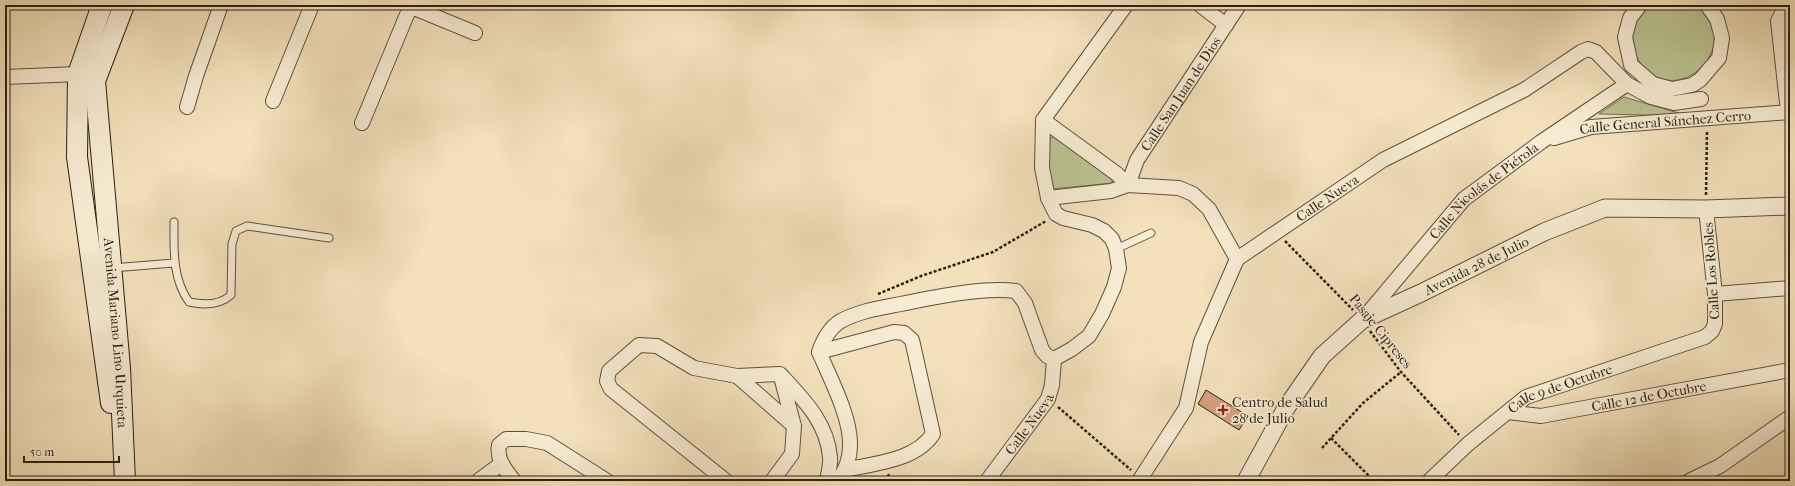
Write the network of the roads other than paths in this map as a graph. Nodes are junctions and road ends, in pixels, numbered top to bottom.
1 (124, 5) edge
2 (221, 5) edge
3 (312, 5) edge
4 (1126, 5) edge
5 (1200, 5) edge
6 (1239, 5) edge
7 (1640, 5) edge
8 (1707, 5) edge
9 (410, 6) edge
10 (97, 7) edge
11 (1786, 13) edge
12 (1226, 25) junction
13 (475, 33) dead end
14 (78, 74) junction
15 (5, 77) edge
16 (1627, 84) junction
17 (1692, 85) junction
18 (1701, 99) junction
19 (273, 101) dead end
20 (187, 107) dead end
21 (1789, 112) edge
22 (1711, 119) junction
23 (1043, 120) junction
24 (362, 123) dead end
25 (1541, 142) junction
26 (1128, 185) junction
27 (1048, 198) junction
28 (1790, 206) edge
29 (1706, 209) junction
30 (174, 222) dead end
31 (1151, 233) dead end
32 (329, 238) dead end
33 (1116, 249) junction
34 (1237, 259) junction
35 (174, 263) junction
36 (112, 268) junction
37 (1790, 288) edge
38 (1715, 294) junction
39 (1362, 320) junction
40 (1712, 331) joint
41 (819, 352) junction
42 (1054, 359) junction
43 (1790, 370) edge
44 (780, 374) junction
45 (737, 376) junction
46 (1508, 412) junction
47 (1789, 420) edge
48 (794, 426) junction
49 (501, 464) junction
50 (842, 475) edge
51 (125, 478) edge
52 (1140, 480) edge
53 (478, 481) edge
54 (514, 481) edge
55 (606, 481) edge
56 (726, 481) edge
57 (772, 481) edge
58 (827, 481) edge
59 (987, 481) edge
60 (1246, 481) edge
61 (1429, 481) edge
62 (1690, 481) edge

1 - 36 main road, Avenida Mariano Lino Urquieta
2 - 20 street
3 - 19 street
4 - 23 street
5 - 12 street
6 - 12 street, Calle San Juan de Dios
7 - 17 street
8 - 17 street
9 - 13 street
9 - 24 street
10 - 14 main road, Avenida Mariano Lino Urquieta
11 - 21 street
12 - 26 street, Calle San Juan de Dios
14 - 15 street
14 - 51 main road, Avenida Mariano Lino Urquieta
16 - 18 street
16 - 25 street, Calle Nicolás de Piérola
16 - 34 street, Calle Nueva
17 - 18 street
18 - 22 street
21 - 22 street, Calle General Sánchez Cerro
22 - 25 street, Calle General Sánchez Cerro
23 - 26 street
23 - 27 street
25 - 39 street, Calle Nicolás de Piérola
26 - 27 street
26 - 34 street
27 - 33 street
28 - 29 street, Avenida 28 de Julio
29 - 38 street, Calle Los Robles
29 - 39 street, Avenida 28 de Julio
30 - 35 lane
31 - 33 lane
32 - 35 lane
33 - 42 street
34 - 52 street
35 - 36 lane
36 - 51 main road, Avenida Mariano Lino Urquieta
37 - 38 street
38 - 40 street, Calle Los Robles
39 - 60 street, Avenida 28 de Julio
40 - 46 street, Calle 9 de Octubre
41 - 42 street
41 - 50 street
41 - 50 street
42 - 59 street, Calle Nueva
43 - 46 street, Calle 12 de Octubre
44 - 45 street
44 - 48 street
44 - 58 street
45 - 48 street
45 - 56 street
46 - 61 street, Calle 9 de Octubre
47 - 62 street
48 - 57 street
49 - 53 street
49 - 54 street
49 - 55 street

